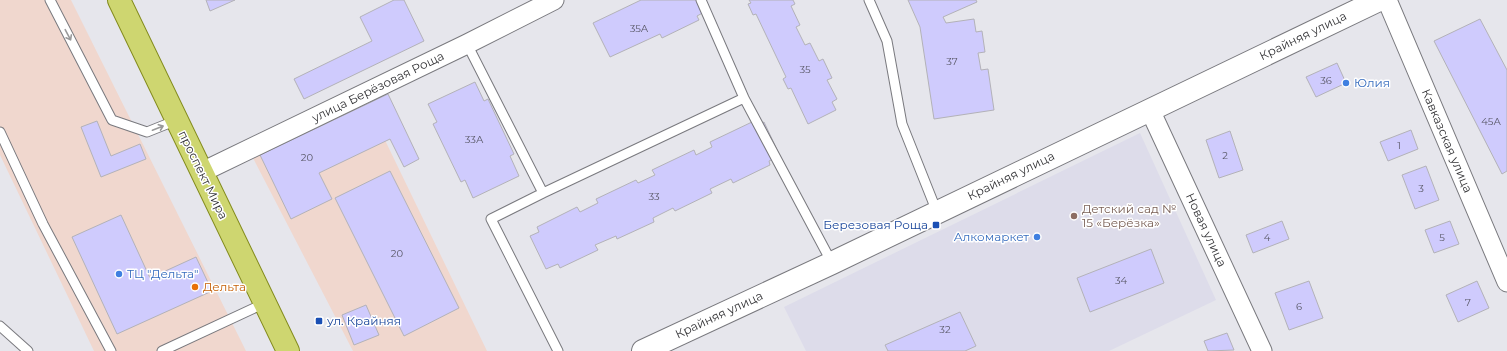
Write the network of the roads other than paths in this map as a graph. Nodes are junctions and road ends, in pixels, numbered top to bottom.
1 (50, 0) edge
2 (119, 0) edge
3 (554, 0) edge
4 (701, 0) edge
5 (869, 0) edge
6 (1379, 0) edge
7 (1388, 0) edge
8 (467, 44) junction
9 (744, 98) junction
10 (1150, 110) junction
11 (177, 120) junction
12 (0, 132) edge
13 (202, 172) junction
14 (543, 193) junction
15 (937, 212) junction
16 (832, 263) junction
17 (1507, 282) edge
18 (265, 303) junction
19 (0, 326) edge
20 (28, 351) edge
21 (111, 351) edge
22 (162, 351) edge
23 (288, 351) edge
24 (558, 351) edge
25 (643, 351) edge
26 (1262, 351) edge

1 -> 11 lane
2 - 11 main road, проспект Мира
3 - 8 street, улица Берёзовая Роща
4 - 9 lane
5 - 15 lane
6 - 10 street, Крайняя улица
7 - 17 street, Кавказская улица
8 - 13 street, улица Берёзовая Роща
8 - 14 lane
9 - 14 lane
9 - 16 lane
10 - 15 street, Крайняя улица
10 - 26 street, Новая улица
11 - 13 main road, проспект Мира
12 - 21 lane
13 - 18 main road, проспект Мира
14 - 24 lane
15 - 16 street, Крайняя улица
16 - 25 street, Крайняя улица
18 - 22 lane
18 - 23 main road, проспект Мира
19 - 20 lane

